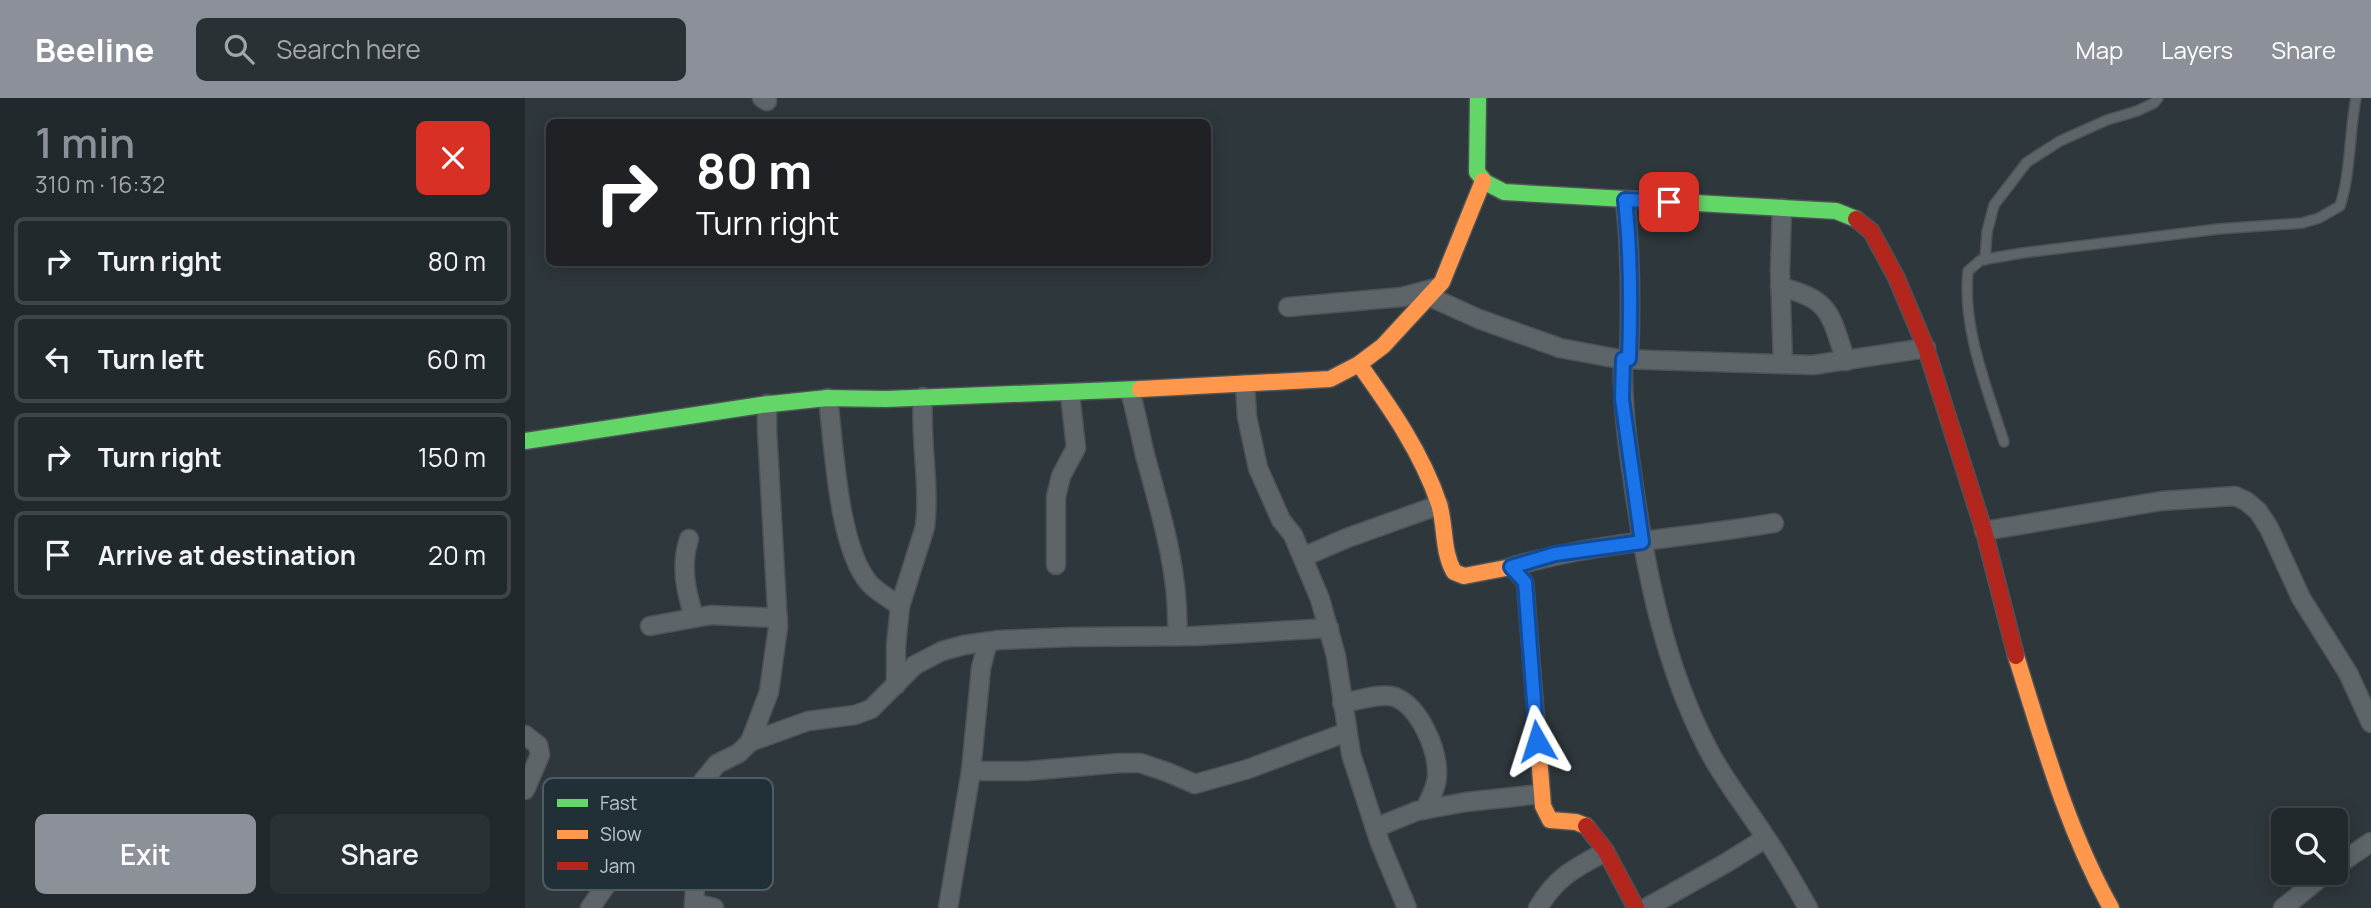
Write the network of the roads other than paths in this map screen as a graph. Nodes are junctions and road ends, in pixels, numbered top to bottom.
1 (1478, 98) edge
2 (2158, 98) edge
3 (2356, 98) edge
4 (1483, 181) junction
5 (1625, 200) junction
6 (1783, 208) junction
7 (1985, 260) junction
8 (1780, 287) junction
9 (1432, 292) junction
10 (1288, 307) dead end
11 (1926, 348) junction
12 (1626, 359) junction
13 (1846, 361) junction
14 (1359, 364) junction
15 (1783, 364) junction
16 (1245, 384) junction
17 (1131, 391) junction
18 (1070, 394) junction
19 (923, 397) junction
20 (828, 398) junction
21 (767, 404) junction
22 (525, 441) edge
23 (2004, 442) dead end
24 (1439, 505) junction
25 (1774, 523) dead end
26 (1985, 531) junction
27 (689, 539) dead end
28 (1642, 542) junction
29 (1303, 557) junction
30 (1056, 565) dead end
31 (1511, 567) junction
32 (899, 606) junction
33 (694, 617) junction
34 (778, 618) junction
35 (650, 626) dead end
36 (1329, 628) junction
37 (1177, 636) junction
38 (988, 642) junction
39 (897, 685) junction
40 (1342, 703) junction
41 (2371, 723) edge
42 (1347, 732) junction
43 (525, 736) edge
44 (750, 742) junction
45 (971, 771) junction
46 (705, 778) edge
47 (525, 790) edge
48 (1541, 794) junction
49 (1425, 810) junction
50 (1375, 828) junction
51 (1766, 838) junction
52 (2371, 842) edge
53 (1605, 852) junction
54 (2348, 858) edge
55 (2311, 885) edge
56 (603, 890) edge
57 (694, 906) edge
58 (590, 908) edge
59 (714, 908) edge
60 (948, 908) edge
61 (1407, 908) edge
62 (1538, 908) edge
63 (1636, 908) edge
64 (1646, 908) edge
65 (1808, 908) edge
66 (2111, 908) edge
67 (2283, 908) edge

1 - 4 street
2 - 7 lane
3 - 7 lane
4 - 5 street
4 - 9 street
5 - 6 street
5 - 12 street
6 - 8 street
6 - 11 street
7 - 23 lane
8 - 13 street
8 - 15 street
9 - 10 street
9 - 12 street
9 - 14 street
11 - 13 street
11 - 26 street
12 - 15 street
12 - 28 street
13 - 15 street
14 - 16 street
14 - 24 street
16 - 17 street
16 - 29 street
17 - 18 street
17 - 37 street
18 - 19 street
18 - 30 street
19 - 20 street
19 - 32 street
20 - 21 street
20 - 32 street
21 - 22 street
21 - 34 street
24 - 29 street
24 - 31 street
25 - 28 street
26 - 41 street
26 - 66 street
27 - 33 street
28 - 31 street
28 - 51 street
29 - 36 street
31 - 48 street
32 - 39 street
33 - 34 street
33 - 35 street
34 - 44 street
36 - 37 street
36 - 40 street
37 - 38 street
38 - 39 street
38 - 45 street
39 - 44 street
40 - 42 street
40 - 49 street
42 - 45 street
42 - 50 street
43 - 47 street
44 - 46 street
45 - 60 street
48 - 49 street
48 - 53 street
49 - 50 street
50 - 61 street
51 - 64 street
51 - 65 street
52 - 54 street
53 - 62 street
53 - 63 street
55 - 67 street
56 - 58 street
57 - 59 street

